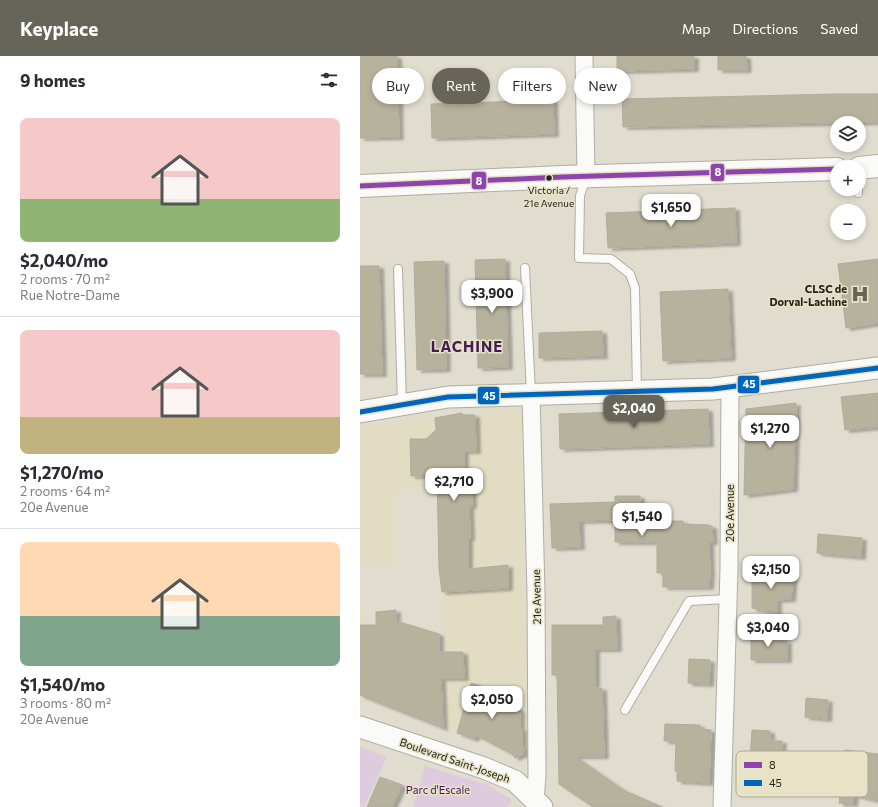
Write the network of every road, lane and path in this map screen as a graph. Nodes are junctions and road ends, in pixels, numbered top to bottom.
1 (584, 56) edge
2 (878, 166) edge
3 (866, 167) edge
4 (830, 169) edge
5 (586, 177) junction
6 (360, 186) edge
7 (525, 268) dead end
8 (398, 269) dead end
9 (878, 368) edge
10 (730, 387) junction
11 (638, 390) junction
12 (531, 394) junction
13 (402, 404) junction
14 (360, 412) edge
15 (728, 599) junction
16 (625, 710) dead end
17 (360, 727) edge
18 (538, 803) edge
19 (722, 807) edge

1 - 5 street
2 - 3 main road
4 - 5 main road
5 - 6 main road
5 - 11 lane
7 - 12 lane
8 - 13 lane
9 - 10 street
10 - 11 street
10 - 15 street, 20e Avenue
11 - 12 street
12 - 13 street
12 - 18 street, 21e Avenue
13 - 14 street
15 - 16 lane
15 - 19 street, 20e Avenue
17 - 18 street, Boulevard Saint-Joseph

